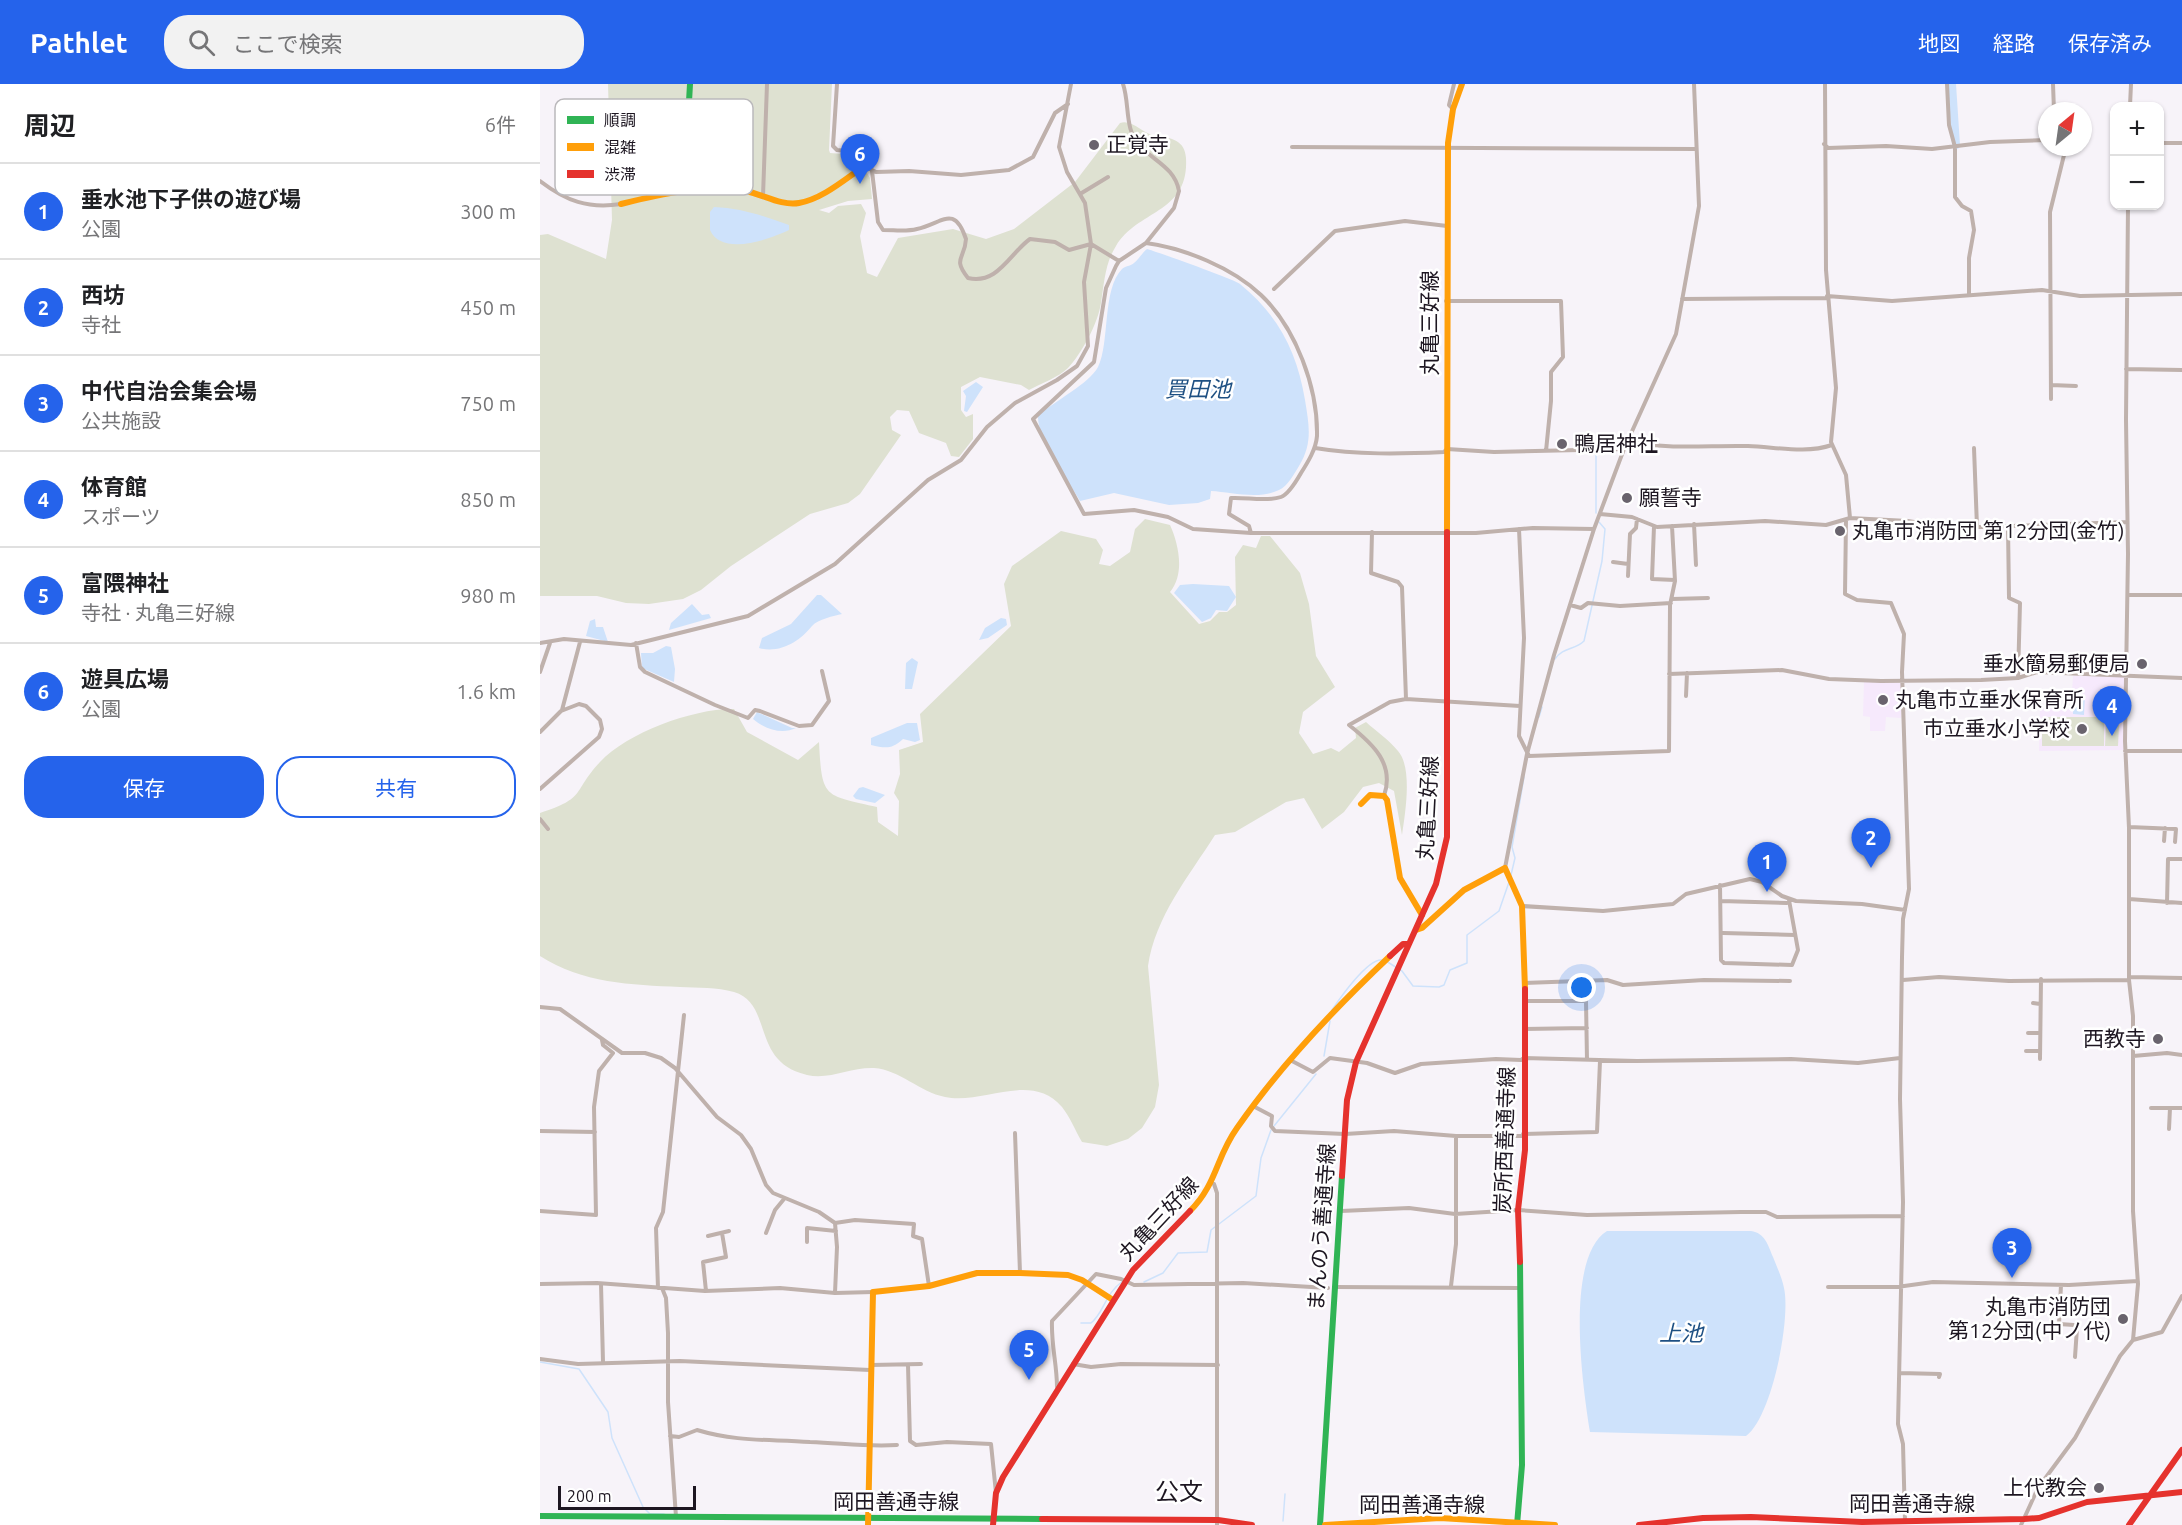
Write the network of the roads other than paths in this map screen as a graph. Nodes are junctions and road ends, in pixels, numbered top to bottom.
1 (690, 84) edge
2 (767, 84) edge
3 (837, 84) edge
4 (1071, 84) edge
5 (1123, 84) edge
6 (1454, 84) edge
7 (1462, 84) edge
8 (1694, 84) edge
9 (1826, 84) edge
10 (1947, 84) edge
11 (2053, 84) edge
12 (2131, 84) edge
13 (689, 99) edge
14 (2054, 102) edge
15 (2130, 102) edge
16 (1069, 103) junction
17 (1453, 109) junction
18 (2038, 140) edge
19 (1824, 143) junction
20 (2164, 143) edge
21 (2182, 143) edge
22 (1292, 147) dead end
23 (1448, 147) junction
24 (1955, 147) junction
25 (1696, 149) junction
26 (2064, 156) edge
27 (863, 167) junction
28 (872, 171) junction
29 (1108, 177) dead end
30 (540, 181) edge
31 (555, 191) edge
32 (753, 194) edge
33 (1080, 194) junction
34 (561, 195) edge
35 (662, 195) edge
36 (763, 197) junction
37 (621, 204) joint
38 (2128, 210) edge
39 (1447, 226) junction
40 (1146, 243) junction
41 (1091, 244) junction
42 (1119, 261) junction
43 (1274, 289) dead end
44 (2051, 291) junction
45 (2182, 294) edge
46 (1969, 295) junction
47 (1827, 297) junction
48 (2127, 297) junction
49 (1682, 299) junction
50 (1446, 301) junction
51 (2126, 369) junction
52 (2182, 370) edge
53 (2052, 385) junction
54 (2076, 386) dead end
55 (2051, 399) dead end
56 (1627, 441) junction
57 (1832, 445) junction
58 (1314, 448) junction
59 (1974, 448) dead end
60 (1447, 449) junction
61 (1624, 449) junction
62 (1546, 451) junction
63 (1600, 514) junction
64 (1637, 519) junction
65 (1848, 519) junction
66 (2127, 522) junction
67 (1694, 524) junction
68 (1654, 526) junction
69 (1672, 526) junction
70 (2008, 526) junction
71 (1977, 527) junction
72 (1519, 529) junction
73 (1594, 529) junction
74 (1372, 532) junction
75 (1251, 533) junction
76 (1447, 533) junction
77 (1613, 562) dead end
78 (1628, 564) junction
79 (1695, 565) dead end
80 (1628, 576) dead end
81 (1675, 580) junction
82 (2127, 595) junction
83 (2182, 595) edge
84 (1708, 598) dead end
85 (1671, 601) junction
86 (1569, 606) junction
87 (550, 642) junction
88 (580, 642) junction
89 (540, 643) edge
90 (636, 643) junction
91 (822, 671) dead end
92 (540, 672) edge
93 (1687, 673) junction
94 (1669, 674) junction
95 (2126, 674) junction
96 (2018, 678) junction
97 (2182, 678) edge
98 (1904, 680) junction
99 (1686, 696) dead end
100 (1406, 699) junction
101 (1447, 702) junction
102 (1520, 706) junction
103 (561, 711) junction
104 (540, 732) edge
105 (2125, 751) junction
106 (2182, 751) edge
107 (1528, 755) junction
108 (540, 789) edge
109 (1384, 796) junction
110 (1361, 804) dead end
111 (540, 819) edge
112 (2129, 826) junction
113 (2164, 828) junction
114 (548, 829) dead end
115 (2163, 841) dead end
116 (2175, 842) dead end
117 (2182, 859) edge
118 (1505, 868) junction
119 (1720, 885) junction
120 (2129, 899) junction
121 (1721, 901) junction
122 (1788, 902) junction
123 (2167, 903) junction
124 (2182, 903) edge
125 (1522, 906) junction
126 (1905, 910) junction
127 (1422, 915) junction
128 (1416, 930) junction
129 (1723, 933) junction
130 (1795, 935) junction
131 (1409, 944) junction
132 (2182, 978) edge
133 (2041, 979) junction
134 (2129, 979) junction
135 (1903, 980) junction
136 (1790, 981) dead end
137 (1524, 983) junction
138 (1524, 1002) junction
139 (2033, 1003) dead end
140 (2040, 1004) junction
141 (540, 1007) edge
142 (684, 1015) dead end
143 (1587, 1028) junction
144 (1524, 1029) junction
145 (2028, 1033) dead end
146 (2040, 1033) junction
147 (602, 1039) junction
148 (2026, 1051) dead end
149 (2040, 1051) junction
150 (2182, 1055) edge
151 (2133, 1056) junction
152 (1524, 1058) junction
153 (1900, 1058) junction
154 (2040, 1059) dead end
155 (1587, 1060) junction
156 (1600, 1060) junction
157 (1291, 1061) junction
158 (1356, 1062) junction
159 (680, 1074) junction
160 (1253, 1106) junction
161 (2151, 1108) dead end
162 (2170, 1108) junction
163 (2182, 1108) edge
164 (2169, 1128) dead end
165 (540, 1131) edge
166 (595, 1132) junction
167 (1015, 1133) dead end
168 (1345, 1134) junction
169 (1523, 1135) junction
170 (1456, 1136) junction
171 (1214, 1184) junction
172 (784, 1199) junction
173 (1341, 1210) junction
174 (1518, 1210) junction
175 (540, 1211) edge
176 (1455, 1214) junction
177 (1903, 1216) junction
178 (835, 1223) junction
179 (836, 1231) junction
180 (729, 1232) dead end
181 (722, 1233) junction
182 (766, 1233) dead end
183 (708, 1236) dead end
184 (807, 1242) dead end
185 (698, 1265) dead end
186 (704, 1266) junction
187 (1020, 1273) junction
188 (1126, 1280) junction
189 (2138, 1281) junction
190 (540, 1284) edge
191 (601, 1284) junction
192 (1088, 1284) junction
193 (2061, 1285) junction
194 (929, 1286) junction
195 (1218, 1286) junction
196 (1451, 1286) junction
197 (1901, 1286) junction
198 (1331, 1287) junction
199 (1828, 1287) dead end
200 (660, 1288) junction
201 (1520, 1288) junction
202 (706, 1291) junction
203 (873, 1292) junction
204 (835, 1293) junction
205 (2182, 1296) edge
206 (1109, 1298) junction
207 (2133, 1340) junction
208 (2075, 1357) dead end
209 (540, 1359) edge
210 (669, 1361) junction
211 (603, 1362) junction
212 (921, 1364) dead end
213 (1073, 1364) junction
214 (908, 1365) junction
215 (1218, 1365) junction
216 (870, 1368) junction
217 (1900, 1373) junction
218 (1940, 1374) dead end
219 (1058, 1389) junction
220 (670, 1436) junction
221 (897, 1445) dead end
222 (869, 1447) junction
223 (2182, 1450) edge
224 (2182, 1492) edge
225 (996, 1493) junction
226 (2152, 1494) junction
227 (676, 1515) junction
228 (540, 1516) edge
229 (1751, 1517) junction
230 (613, 1521) edge
231 (1905, 1521) junction
232 (777, 1522) edge
233 (868, 1522) edge
234 (993, 1522) edge
235 (1069, 1522) edge
236 (2023, 1522) edge
237 (1218, 1523) edge
238 (1518, 1523) edge
239 (1252, 1525) edge
240 (1320, 1525) edge
241 (1325, 1525) edge
242 (1555, 1525) edge
243 (1639, 1525) edge
244 (1751, 1525) edge
245 (2130, 1525) edge

1 - 13 main road
2 - 36 street
3 - 27 street
4 - 16 street
5 - 40 street
6 - 17 street
7 - 17 main road, 丸亀三好線
8 - 25 street
9 - 19 street
10 - 24 street
11 - 14 street
12 - 15 street
16 - 28 street
16 - 33 street
17 - 23 main road, 丸亀三好線
18 - 24 street
19 - 24 street
19 - 47 street
20 - 21 street
22 - 23 street
23 - 25 street
23 - 39 main road, 丸亀三好線
24 - 46 street
25 - 49 street
26 - 44 street
27 - 28 street
27 - 36 main road
28 - 41 street
29 - 33 street
30 - 31 street
32 - 36 main road
33 - 41 street
34 - 37 street
35 - 37 main road
38 - 48 street
39 - 43 street
39 - 50 main road, 丸亀三好線
40 - 42 street
40 - 58 street
41 - 42 street
41 - 90 street
42 - 75 street
44 - 46 street
44 - 48 street
44 - 53 street
45 - 48 street
46 - 47 street
47 - 49 street
47 - 57 street
48 - 51 street
49 - 56 street
50 - 60 main road, 丸亀三好線
50 - 62 street
51 - 52 street
51 - 66 street
53 - 54 street
53 - 55 street
56 - 57 street
56 - 61 street
57 - 65 street
58 - 60 street
58 - 75 street
59 - 71 street
60 - 62 street
60 - 76 main road, 丸亀三好線
61 - 62 street
61 - 63 street
63 - 64 street
63 - 73 street
64 - 68 street
64 - 78 street
65 - 67 street
65 - 71 street
65 - 98 street
66 - 70 street
66 - 82 street
67 - 69 street
67 - 79 street
68 - 69 street
68 - 81 street
69 - 81 street
70 - 71 street
70 - 96 street
72 - 73 street
72 - 76 street
72 - 102 street
73 - 86 street
74 - 75 street
74 - 76 street
74 - 100 street
76 - 101 main road, 丸亀三好線
77 - 78 street
78 - 80 street
81 - 85 street
82 - 83 street
82 - 95 street
84 - 85 street
85 - 86 street
85 - 94 street
86 - 107 street
87 - 88 street
87 - 89 street
87 - 92 street
88 - 90 street
88 - 103 street
90 - 91 street
93 - 94 street
93 - 98 street
93 - 99 street
94 - 107 street
95 - 96 street
95 - 97 street
95 - 105 street
96 - 98 street
98 - 126 street
100 - 101 street
100 - 109 street
101 - 102 street
101 - 127 main road, 丸亀三好線
102 - 107 street
103 - 104 street
103 - 108 street
105 - 106 street
105 - 112 street
107 - 118 street
109 - 110 main road
109 - 127 main road
111 - 114 street
112 - 113 street
112 - 120 street
113 - 115 street
113 - 116 street
117 - 123 street
118 - 125 main road, 炭所西善通寺線
118 - 128 main road
119 - 121 street
119 - 122 street
119 - 125 street
120 - 123 street
120 - 134 street
121 - 122 street
121 - 129 street
122 - 126 street
122 - 130 street
123 - 124 street
125 - 137 main road, 炭所西善通寺線
126 - 135 street
127 - 128 main road, 丸亀三好線
128 - 131 main road, 丸亀三好線
129 - 130 street
129 - 130 street
131 - 157 main road, 丸亀三好線
131 - 158 main road, まんのう善通寺線
132 - 134 street
133 - 134 street
133 - 135 street
133 - 140 street
134 - 151 street
135 - 153 street
136 - 137 street
137 - 138 main road, 炭所西善通寺線
138 - 143 street
138 - 144 main road, 炭所西善通寺線
139 - 140 street
140 - 146 street
141 - 147 street
142 - 159 street
143 - 144 street
143 - 155 street
144 - 152 main road, 炭所西善通寺線
145 - 146 street
146 - 149 street
147 - 159 street
147 - 166 street
148 - 149 street
149 - 154 street
150 - 151 street
151 - 189 street
152 - 155 street
152 - 158 street
152 - 169 main road, 炭所西善通寺線
153 - 156 street
153 - 177 street
155 - 156 street
156 - 169 street
157 - 158 street
157 - 160 main road, 丸亀三好線
158 - 168 main road, まんのう善通寺線
159 - 172 street
159 - 200 street
160 - 168 street
160 - 171 main road, 丸亀三好線
161 - 162 street
162 - 163 street
162 - 164 street
165 - 166 street
166 - 175 street
167 - 187 street
168 - 170 street
168 - 173 main road, まんのう善通寺線
169 - 170 street
169 - 174 main road, 炭所西善通寺線
170 - 176 street
171 - 188 main road, 丸亀三好線
171 - 195 street
172 - 178 street
172 - 182 street
173 - 176 street
173 - 198 main road, まんのう善通寺線
174 - 176 street
174 - 177 street
174 - 201 main road, 炭所西善通寺線
176 - 196 street
177 - 197 street
178 - 179 street
178 - 194 street
179 - 184 street
179 - 204 street
180 - 181 street
181 - 183 street
181 - 186 street
185 - 186 street
186 - 202 street
187 - 192 main road
187 - 194 main road
188 - 192 street
188 - 195 street
188 - 206 main road, 丸亀三好線
189 - 193 street
189 - 207 street
190 - 191 street
191 - 200 street
191 - 211 street
192 - 206 main road
192 - 219 street
193 - 197 street
193 - 208 street
194 - 203 main road
195 - 198 street
195 - 215 street
196 - 198 street
196 - 201 street
197 - 199 street
197 - 217 street
198 - 240 main road, まんのう善通寺線
200 - 202 street
200 - 210 street
201 - 238 main road, 炭所西善通寺線
202 - 204 street
203 - 204 street
203 - 216 main road
205 - 207 street
206 - 213 main road, 丸亀三好線
207 - 236 street
209 - 211 street
210 - 211 street
210 - 216 street
210 - 220 street
212 - 214 street
213 - 215 street
213 - 219 main road, 丸亀三好線
214 - 216 street
214 - 225 street
215 - 237 street
216 - 222 main road
217 - 218 street
217 - 231 street
219 - 225 main road, 丸亀三好線
220 - 222 street
220 - 227 street
221 - 222 street
222 - 233 main road
223 - 226 main road
224 - 226 main road, 岡田善通寺線
225 - 234 main road, 丸亀三好線
226 - 236 main road, 岡田善通寺線
226 - 245 main road
227 - 230 main road, 岡田善通寺線
227 - 232 main road, 岡田善通寺線
228 - 230 main road, 岡田善通寺線
229 - 231 main road, 岡田善通寺線
229 - 243 main road, 岡田善通寺線
229 - 244 street
231 - 236 main road, 岡田善通寺線
232 - 233 main road, 岡田善通寺線
233 - 234 main road, 岡田善通寺線
234 - 235 main road, 岡田善通寺線
235 - 237 main road, 岡田善通寺線
237 - 239 main road, 岡田善通寺線
238 - 241 main road, 岡田善通寺線
238 - 242 main road, 岡田善通寺線

